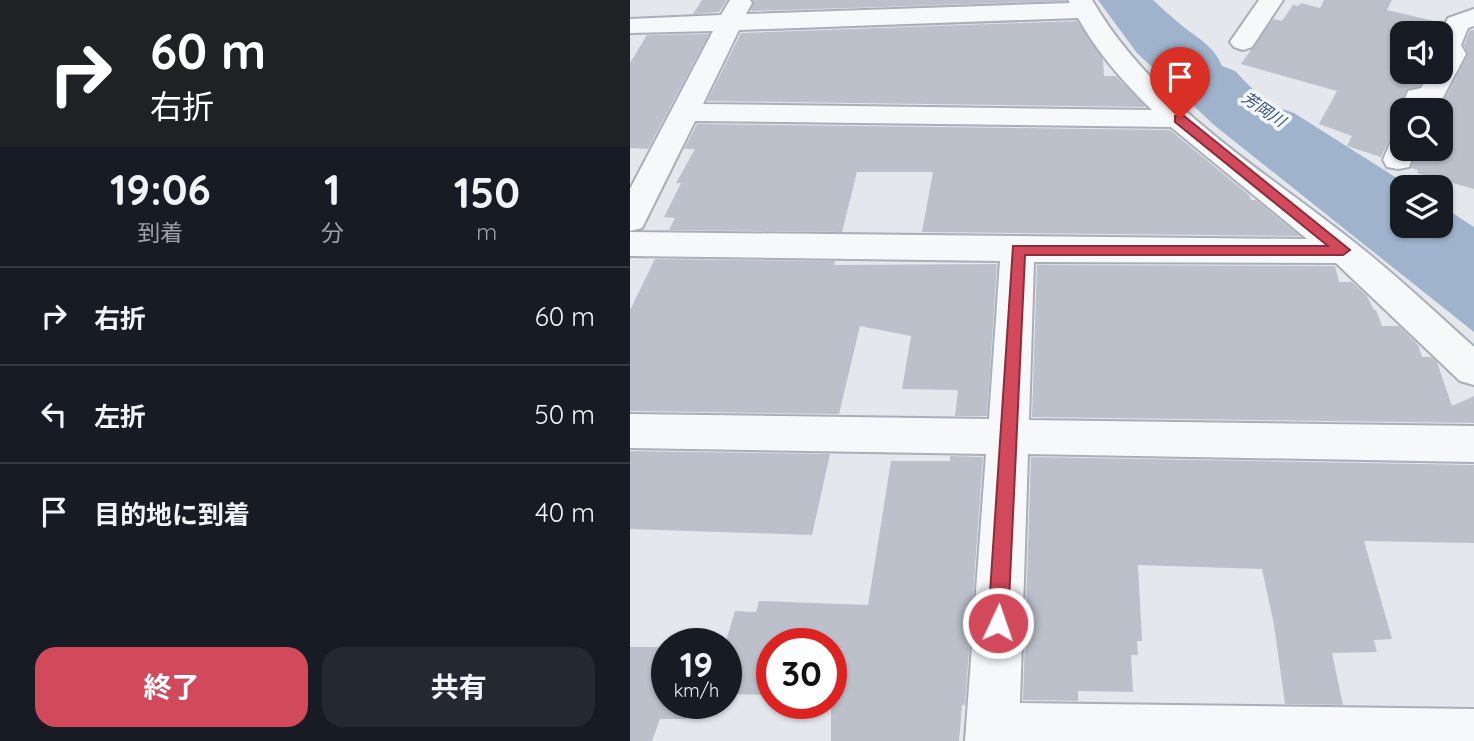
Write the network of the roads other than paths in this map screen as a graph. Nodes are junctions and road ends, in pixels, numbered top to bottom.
1 (1271, 0) edge
2 (1082, 5) edge
3 (737, 11) edge
4 (1474, 16) edge
5 (630, 26) edge
6 (1242, 41) dead end
7 (1418, 98) edge
8 (685, 112) junction
9 (1180, 119) junction
10 (630, 220) edge
11 (630, 244) edge
12 (1018, 250) junction
13 (1343, 250) junction
14 (1474, 370) edge
15 (630, 430) edge
16 (1007, 437) junction
17 (1474, 444) edge
18 (992, 735) edge
19 (1474, 735) edge

1 - 6 street
2 - 3 street
2 - 9 street
3 - 5 street
3 - 8 street
4 - 7 street
8 - 9 street
8 - 10 street
9 - 13 street
11 - 12 street
12 - 13 street
12 - 16 street
13 - 14 street
15 - 16 street
16 - 17 street
16 - 18 street
18 - 19 street

